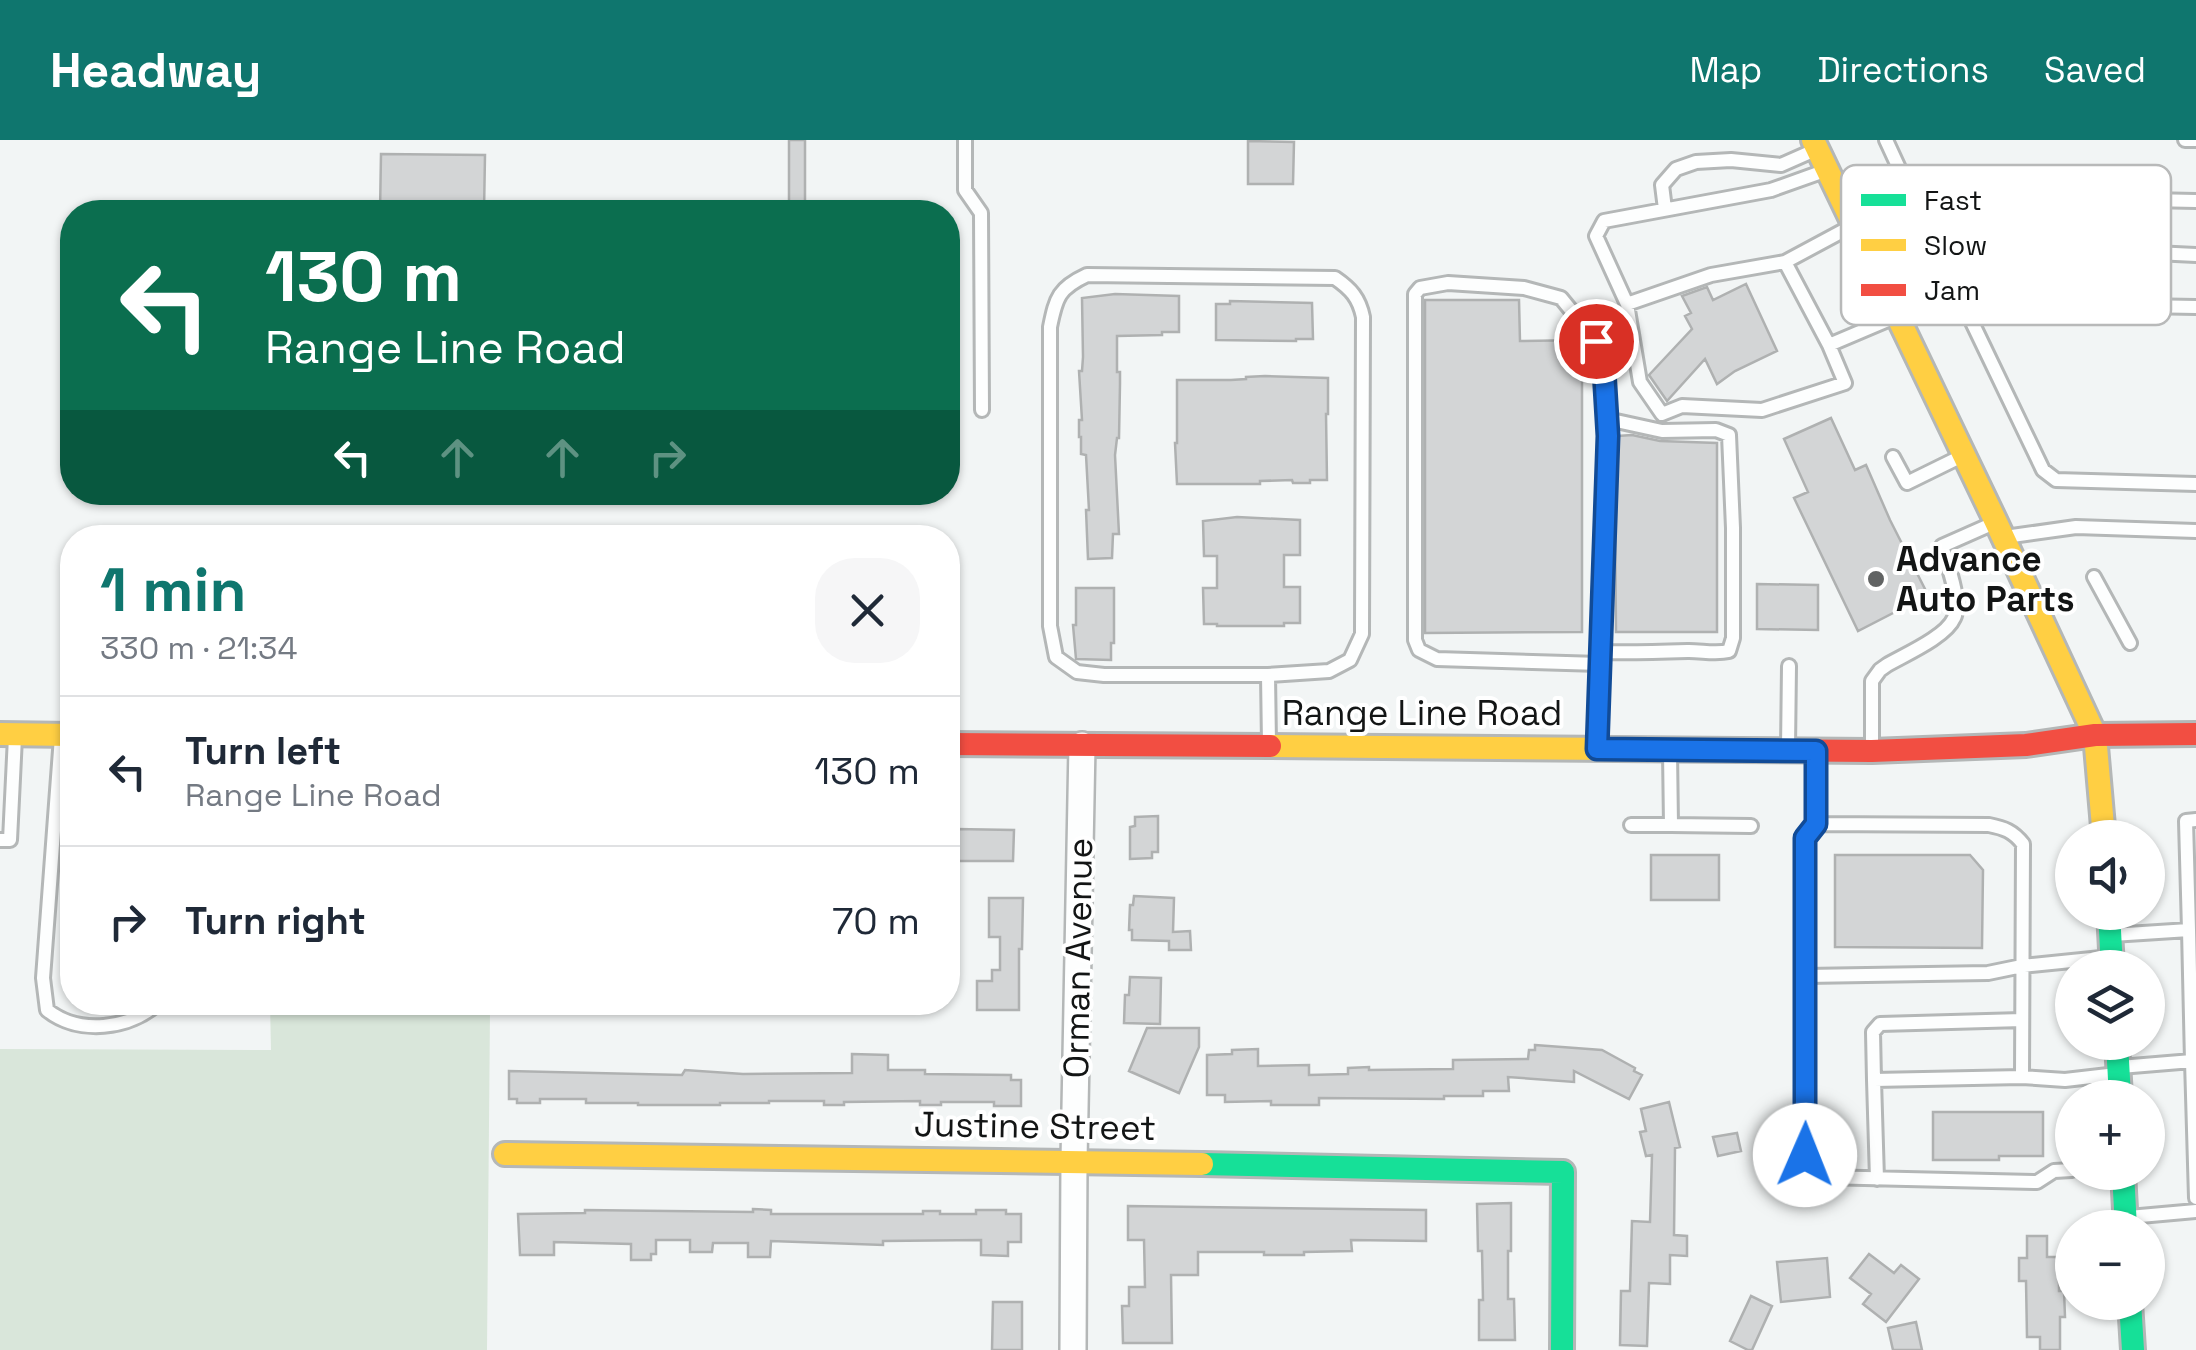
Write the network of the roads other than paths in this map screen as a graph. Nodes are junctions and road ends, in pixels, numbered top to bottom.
1 (965, 140) edge
2 (1886, 140) edge
3 (2185, 140) edge
4 (2196, 140) edge
5 (1819, 153) edge
6 (1898, 165) edge
7 (1841, 198) edge
8 (2171, 201) edge
9 (2196, 201) edge
10 (1665, 209) junction
11 (1841, 232) edge
12 (2171, 253) edge
13 (2196, 254) edge
14 (1785, 262) junction
15 (1627, 304) junction
16 (2171, 307) edge
17 (2196, 307) edge
18 (1875, 325) edge
19 (1901, 325) edge
20 (1973, 325) edge
21 (1829, 344) junction
22 (982, 410) dead end
23 (1607, 419) junction
24 (1964, 455) junction
25 (1893, 457) dead end
26 (2196, 484) edge
27 (2000, 530) junction
28 (2196, 531) edge
29 (2094, 577) dead end
30 (2130, 643) dead end
31 (1600, 658) junction
32 (1789, 666) dead end
33 (1268, 675) junction
34 (8, 734) edge
35 (2095, 734) junction
36 (2196, 734) edge
37 (60, 735) edge
38 (960, 744) edge
39 (1082, 745) junction
40 (1269, 747) junction
41 (1597, 749) junction
42 (1670, 750) junction
43 (1788, 751) junction
44 (1816, 751) junction
45 (1872, 751) junction
46 (60, 806) edge
47 (2102, 820) edge
48 (2196, 820) edge
49 (1816, 824) junction
50 (1631, 826) dead end
51 (1671, 826) junction
52 (1752, 826) dead end
53 (0, 840) edge
54 (2192, 866) edge
55 (2189, 930) junction
56 (2110, 943) edge
57 (2022, 966) junction
58 (1806, 976) junction
59 (139, 1015) edge
60 (2022, 1020) junction
61 (2194, 1061) edge
62 (2022, 1076) junction
63 (1874, 1080) junction
64 (2065, 1080) edge
65 (2119, 1080) edge
66 (2195, 1118) edge
67 (505, 1154) dead end
68 (1074, 1162) junction
69 (2055, 1171) edge
70 (1877, 1179) junction
71 (2196, 1198) edge
72 (2196, 1211) edge
73 (2165, 1216) edge
74 (2131, 1320) edge
75 (1073, 1350) edge
76 (1562, 1350) edge
77 (2133, 1350) edge

1 - 22 lane
2 - 6 lane
3 - 4 lane
5 - 7 main road
5 - 10 lane
5 - 10 lane
8 - 9 lane
10 - 15 lane
11 - 14 lane
12 - 13 lane
14 - 15 lane
14 - 21 lane
15 - 21 lane
16 - 17 lane
18 - 21 lane
19 - 24 main road
20 - 26 lane
23 - 31 lane
23 - 31 lane
23 - 31 lane
24 - 25 lane
24 - 27 main road
27 - 28 lane
27 - 35 main road
27 - 45 lane
29 - 30 lane
31 - 41 lane
32 - 43 lane
33 - 33 lane
33 - 40 lane
34 - 37 main road
34 - 53 lane
35 - 36 main road, Range Line Road
35 - 45 main road, Range Line Road
35 - 47 main road
38 - 39 main road, Range Line Road
39 - 40 main road, Range Line Road
39 - 68 street, Orman Avenue
40 - 41 main road, Range Line Road
41 - 42 main road, Range Line Road
42 - 43 main road, Range Line Road
42 - 51 lane
43 - 44 main road, Range Line Road
44 - 45 main road, Range Line Road
44 - 49 lane
46 - 59 lane
48 - 54 lane
49 - 57 lane
49 - 58 lane
50 - 51 lane
51 - 52 lane
54 - 55 lane
55 - 56 lane
55 - 61 lane
56 - 57 lane
57 - 58 lane
57 - 60 lane
58 - 70 lane
60 - 62 lane
60 - 63 lane
61 - 65 lane
61 - 66 lane
62 - 63 lane
62 - 64 lane
63 - 70 lane
66 - 71 lane
67 - 68 main road, Justine Street
68 - 75 street, Orman Avenue
68 - 76 main road, Justine Street
69 - 70 lane
72 - 73 lane
74 - 77 main road

